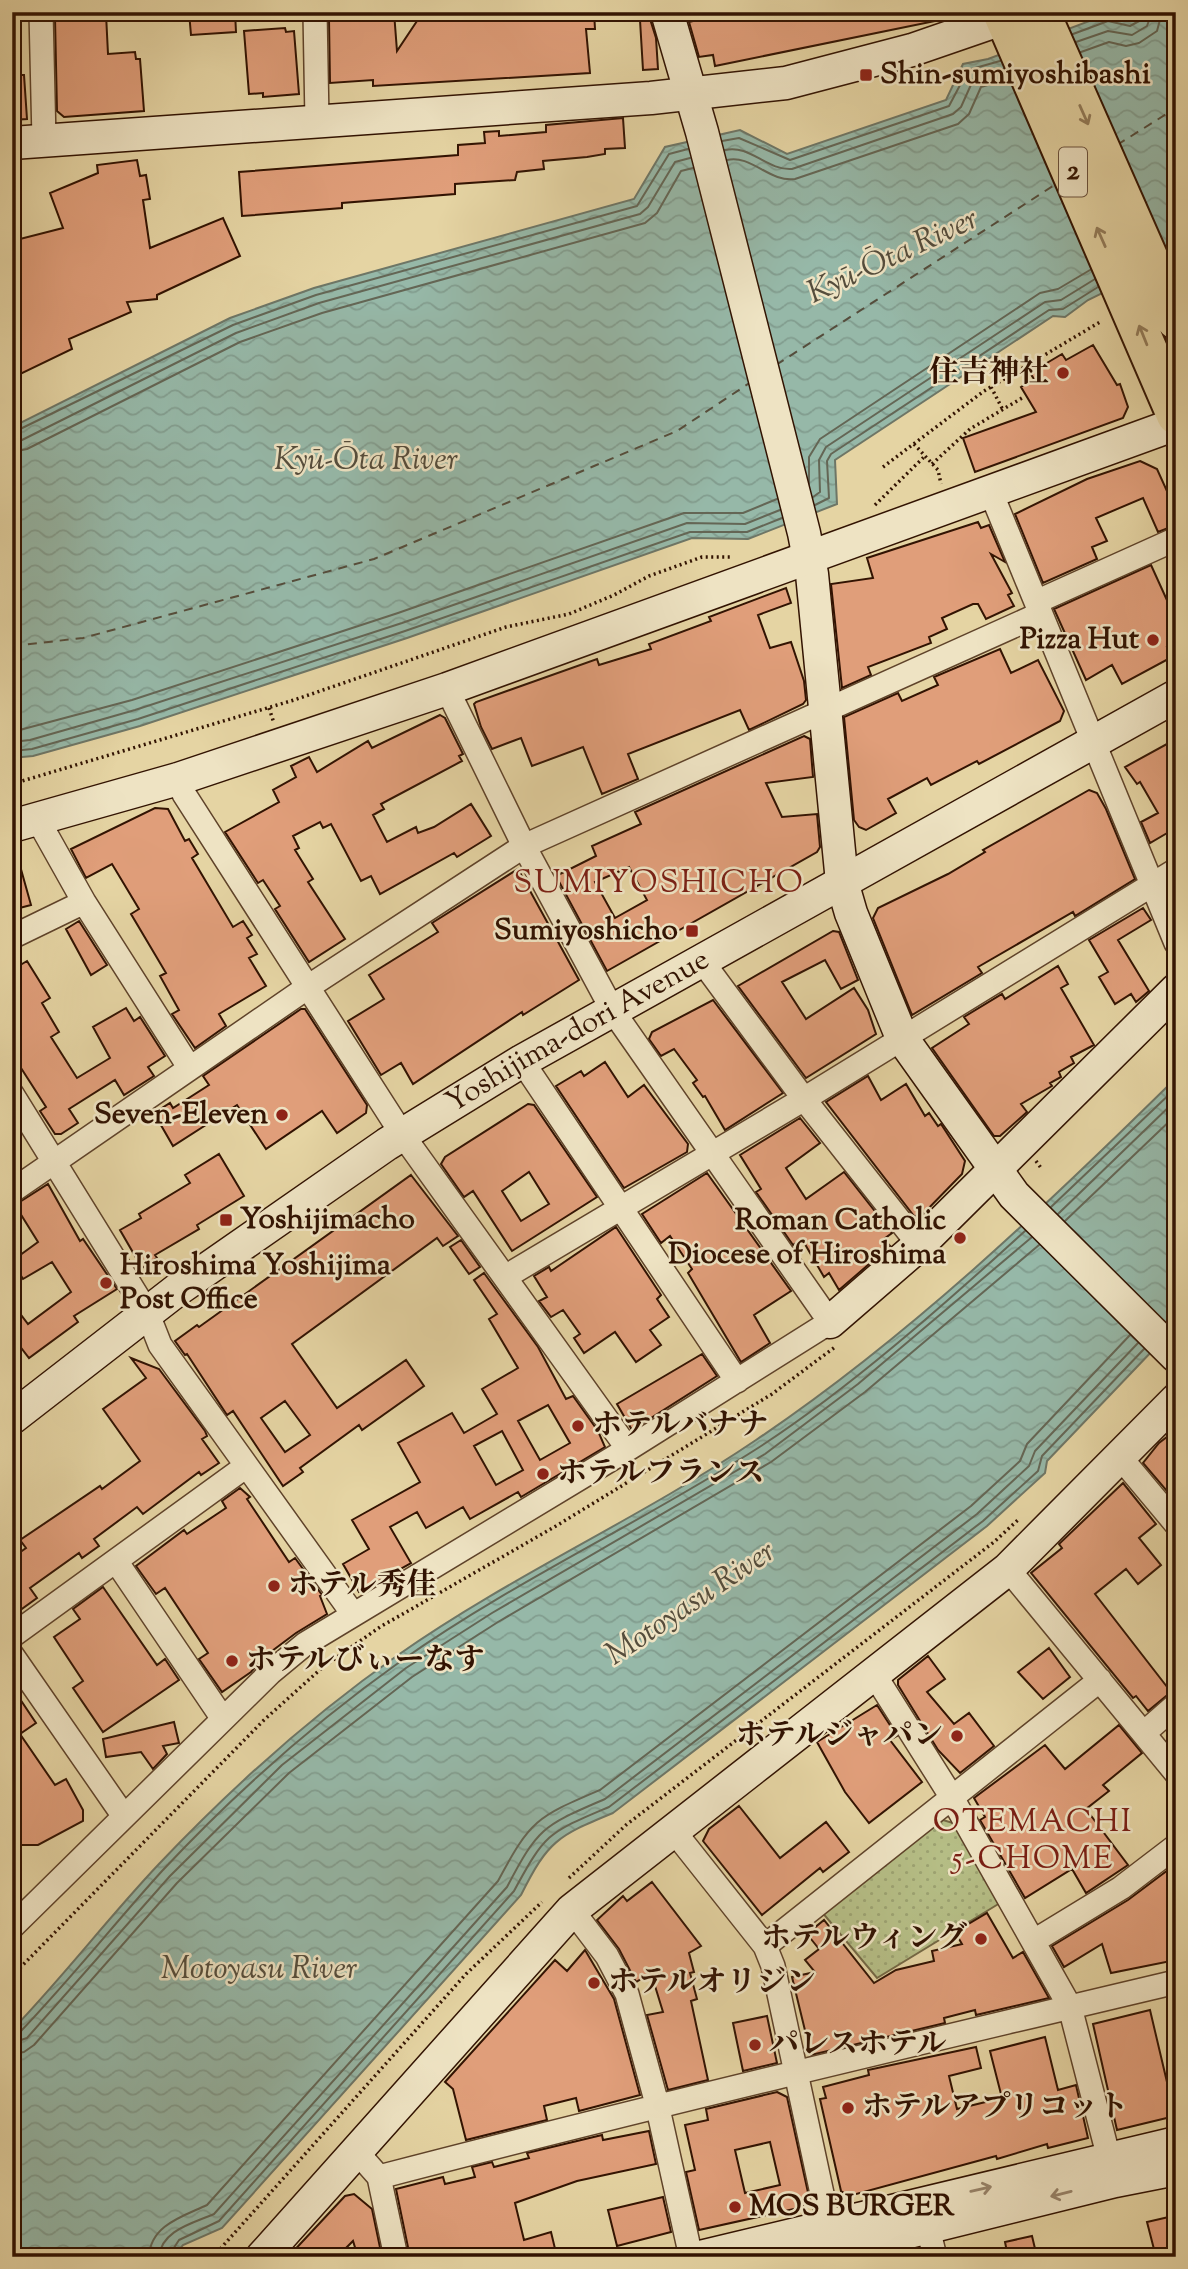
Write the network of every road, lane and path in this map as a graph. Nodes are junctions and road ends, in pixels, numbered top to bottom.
1 (41, 12) edge
2 (315, 12) edge
3 (667, 12) edge
4 (1022, 22) edge
5 (691, 95) junction
6 (317, 121) junction
7 (44, 140) junction
8 (12, 143) edge
9 (1129, 302) junction
10 (1175, 318) edge
11 (991, 387) junction
12 (1022, 398) dead end
13 (1003, 410) junction
14 (1176, 415) edge
15 (1176, 424) edge
16 (914, 444) junction
17 (925, 456) junction
18 (932, 464) junction
19 (883, 467) dead end
20 (941, 484) dead end
21 (990, 490) junction
22 (875, 506) dead end
23 (1176, 539) edge
24 (742, 555) dead end
25 (808, 556) junction
26 (1038, 608) junction
27 (447, 689) junction
28 (1176, 696) edge
29 (824, 710) junction
30 (1091, 743) junction
31 (178, 779) junction
32 (12, 784) edge
33 (25, 823) edge
34 (524, 846) junction
35 (1176, 870) edge
36 (842, 883) junction
37 (1151, 885) junction
38 (84, 902) junction
39 (12, 937) edge
40 (1176, 943) edge
41 (702, 961) junction
42 (308, 987) junction
43 (1176, 990) edge
44 (613, 1011) junction
45 (902, 1038) junction
46 (522, 1061) junction
47 (189, 1067) junction
48 (12, 1094) edge
49 (804, 1099) junction
50 (402, 1134) junction
51 (711, 1154) junction
52 (54, 1163) junction
53 (995, 1171) junction
54 (12, 1191) edge
55 (621, 1208) junction
56 (919, 1245) junction
57 (505, 1277) junction
58 (147, 1312) junction
59 (833, 1334) junction
60 (1173, 1354) edge
61 (737, 1381) junction
62 (1176, 1400) edge
63 (12, 1418) edge
64 (628, 1449) junction
65 (1120, 1457) junction
66 (245, 1466) junction
67 (1176, 1524) edge
68 (116, 1561) junction
69 (1008, 1569) junction
70 (353, 1614) junction
71 (12, 1636) edge
72 (12, 1655) edge
73 (874, 1674) junction
74 (1100, 1681) junction
75 (1176, 1705) edge
76 (223, 1719) junction
77 (1144, 1733) junction
78 (1176, 1773) edge
79 (951, 1796) junction
80 (123, 1815) junction
81 (673, 1830) junction
82 (1176, 1846) edge
83 (572, 1910) junction
84 (15, 1917) edge
85 (1034, 1941) junction
86 (765, 1946) junction
87 (12, 1976) edge
88 (1176, 1982) edge
89 (1070, 2007) junction
90 (796, 2074) junction
91 (657, 2104) junction
92 (1176, 2143) edge
93 (356, 2151) junction
94 (1176, 2169) edge
95 (1112, 2170) junction
96 (379, 2177) junction
97 (931, 2242) edge
98 (824, 2244) edge
99 (262, 2257) edge
100 (396, 2257) edge
101 (691, 2257) edge
102 (700, 2257) edge

1 - 7 street
2 - 6 street
3 - 5 street
4 - 5 street
4 - 9 highway, 2
5 - 6 street
5 - 25 street
6 - 7 street
7 - 8 street
9 - 10 highway, 2
9 - 11 path
14 -> 9 highway, 2
11 - 13 path
11 - 16 path
12 - 13 path
13 - 18 path
15 - 21 street
16 - 17 path
16 - 19 path
17 - 18 path
17 - 22 path
18 - 20 path
21 - 25 street
21 - 26 street
23 - 26 street
24 - 32 path
25 - 27 street
25 - 29 street
26 - 29 street
26 - 30 street
27 - 31 street
27 - 34 street
28 - 30 street, Yoshijima-dori Avenue
29 - 34 street
29 - 36 street
30 - 36 street, Yoshijima-dori Avenue
30 - 37 street
31 - 33 street
31 - 42 street
33 - 38 street
34 - 42 street
34 - 44 street
35 - 37 street
36 - 41 street, Yoshijima-dori Avenue
36 - 45 street
37 - 40 street
37 - 45 street
38 - 39 street
38 - 47 street
41 - 44 street, Yoshijima-dori Avenue
41 - 49 street
42 - 47 street
42 - 50 street
43 - 53 street
44 - 46 street, Yoshijima-dori Avenue
44 - 51 street
45 - 49 street
45 - 53 street
46 - 50 street, Yoshijima-dori Avenue
46 - 55 street
47 - 52 street
48 - 52 street
49 - 51 street
49 - 56 street
50 - 57 street
50 - 58 street, Yoshijima-dori Avenue
51 - 55 street
51 - 59 street
52 - 54 street
52 - 58 street
53 - 56 street
53 - 60 street
55 - 57 street
55 - 61 street
56 - 59 street
57 - 64 street
58 - 63 street, Yoshijima-dori Avenue
58 - 66 street
59 - 61 street
59 - 87 path
61 - 64 street
62 - 65 street
64 - 70 street
65 - 67 street
65 - 69 street
66 - 68 street
66 - 70 street
68 - 71 street
68 - 76 street
69 - 73 street
69 - 74 street
70 - 76 street
72 - 80 street
73 - 79 street
73 - 81 street
74 - 77 street
74 - 79 street
75 - 77 street
76 - 80 street
77 - 78 street
79 - 85 street
79 - 86 street
80 - 84 street
81 - 83 street
81 - 86 street
82 - 85 street
83 - 91 street
83 - 93 street
85 - 89 street
86 - 90 street
88 - 89 street
89 - 90 street
89 - 95 street
90 - 91 street
90 - 98 street
91 - 96 street
91 - 101 street
92 - 95 street
93 - 96 street
93 - 99 street
94 - 95 street
95 -> 97 street
98 -> 95 street
96 - 100 street
97 - 98 street
98 - 102 street

